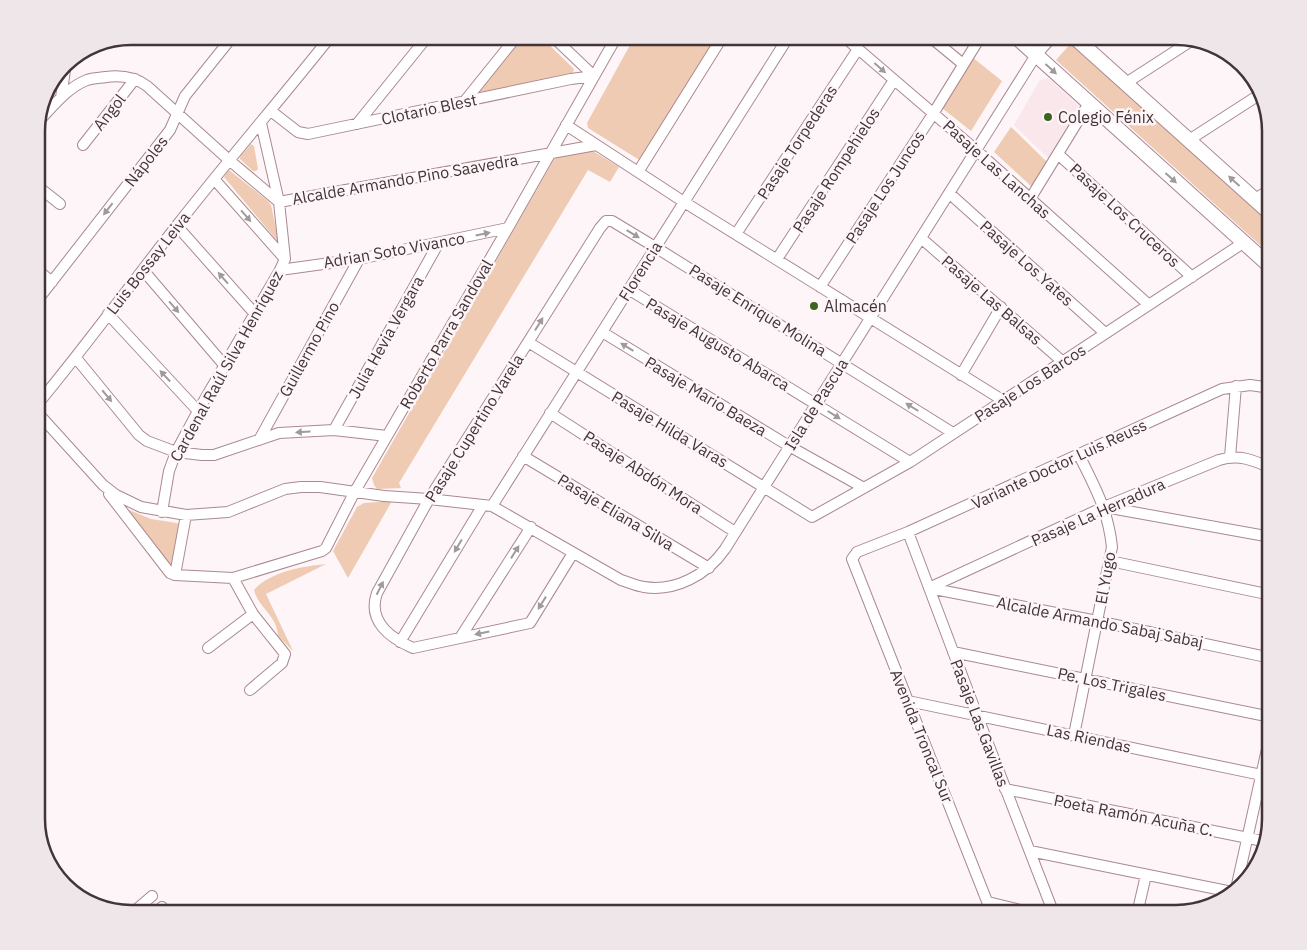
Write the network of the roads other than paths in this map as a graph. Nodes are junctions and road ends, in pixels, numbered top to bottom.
1 (226, 45) edge
2 (324, 45) edge
3 (421, 45) edge
4 (510, 45) edge
5 (561, 45) edge
6 (612, 45) edge
7 (717, 45) edge
8 (783, 45) edge
9 (853, 45) edge
10 (940, 45) edge
11 (975, 45) edge
12 (1024, 45) edge
13 (1045, 45) edge
14 (1083, 45) edge
15 (1184, 46) edge
16 (858, 49) junction
17 (1036, 55) junction
18 (963, 64) junction
19 (594, 76) junction
20 (64, 78) edge
21 (135, 79) junction
22 (894, 80) junction
23 (1126, 83) junction
24 (61, 98) junction
25 (1255, 98) edge
26 (464, 102) junction
27 (1089, 103) junction
28 (271, 111) junction
29 (47, 112) edge
30 (177, 113) junction
31 (934, 114) junction
32 (261, 123) junction
33 (357, 124) junction
34 (566, 125) junction
35 (1189, 140) junction
36 (83, 145) dead end
37 (596, 145) junction
38 (976, 150) junction
39 (551, 152) junction
40 (1058, 154) junction
41 (230, 160) junction
42 (638, 172) junction
43 (214, 179) junction
44 (45, 192) edge
45 (949, 193) junction
46 (1262, 195) edge
47 (1030, 199) junction
48 (1255, 199) junction
49 (279, 202) junction
50 (684, 202) junction
51 (60, 204) dead end
52 (1262, 206) edge
53 (612, 221) joint
54 (177, 226) junction
55 (508, 228) junction
56 (736, 234) junction
57 (921, 238) junction
58 (1243, 243) junction
59 (438, 244) junction
60 (655, 247) junction
61 (284, 259) junction
62 (359, 259) junction
63 (1262, 259) edge
64 (777, 260) junction
65 (143, 270) junction
66 (280, 270) junction
67 (45, 276) edge
68 (1192, 277) junction
69 (52, 282) junction
70 (820, 286) junction
71 (628, 289) junction
72 (45, 291) edge
73 (1148, 304) junction
74 (1001, 307) junction
75 (108, 314) junction
76 (255, 314) junction
77 (870, 318) junction
78 (602, 332) junction
79 (1105, 334) junction
80 (528, 342) junction
81 (76, 358) junction
82 (1063, 362) junction
83 (842, 363) junction
84 (226, 366) junction
85 (577, 372) junction
86 (961, 374) junction
87 (1236, 386) junction
88 (1262, 387) edge
89 (45, 395) edge
90 (1004, 401) junction
91 (816, 403) junction
92 (198, 411) junction
93 (550, 413) junction
94 (45, 421) edge
95 (334, 430) junction
96 (953, 433) junction
97 (387, 436) junction
98 (258, 440) junction
99 (789, 446) junction
100 (176, 452) junction
101 (1079, 455) junction
102 (523, 456) junction
103 (1230, 457) junction
104 (910, 462) junction
105 (1262, 465) edge
106 (103, 485) junction
107 (764, 486) junction
108 (864, 488) junction
109 (354, 493) junction
110 (429, 499) junction
111 (488, 505) junction
112 (1104, 507) junction
113 (162, 512) junction
114 (186, 515) junction
115 (812, 517) joint
116 (531, 527) junction
117 (735, 532) junction
118 (908, 532) junction
119 (1262, 534) edge
120 (574, 553) junction
121 (852, 559) joint
122 (1110, 561) junction
123 (709, 568) junction
124 (175, 575) junction
125 (233, 578) junction
126 (929, 588) junction
127 (1262, 593) edge
128 (252, 614) junction
129 (1098, 621) junction
130 (460, 638) junction
131 (400, 642) junction
132 (208, 648) dead end
133 (953, 652) junction
134 (1262, 656) edge
135 (1085, 679) junction
136 (250, 690) dead end
137 (908, 701) junction
138 (1262, 715) edge
139 (977, 716) junction
140 (1074, 735) junction
141 (1262, 775) edge
142 (1005, 789) junction
143 (1262, 789) edge
144 (1247, 838) junction
145 (1259, 840) edge
146 (1030, 851) junction
147 (1146, 875) junction
148 (1238, 878) edge
149 (1223, 890) edge
150 (152, 896) dead end
151 (988, 902) junction
152 (142, 905) edge
153 (989, 905) edge
154 (1000, 905) edge
155 (1051, 905) edge
156 (1139, 905) edge

1 - 30 street, Nápoles
2 - 28 street
3 - 33 street
4 - 26 street
5 - 19 street
6 - 19 street, Roberto Parra Sandoval
7 - 42 street
8 - 50 street, Florencia
9 - 16 street, Pasaje Las Lanchas
10 - 18 street
11 - 18 street, Pasaje Los Juncos
12 - 17 street
13 - 17 street, Isla de Pascua
14 - 23 street
15 - 23 street
16 -> 22 street, Pasaje Las Lanchas
16 - 56 street, Pasaje Torpederas
17 -> 27 street
17 - 38 street, Isla de Pascua
18 - 31 street, Pasaje Los Juncos
19 - 26 street, Clotario Blest
19 - 34 street, Roberto Parra Sandoval
20 - 24 street
21 - 24 street, Alcalde Armando Pino Saavedra
21 - 30 street, Alcalde Armando Pino Saavedra
21 - 36 street, Angol
22 - 31 street, Pasaje Las Lanchas
22 - 64 street, Pasaje Rompehielos
23 - 35 street
24 - 29 street, Alcalde Armando Pino Saavedra
25 - 35 street
26 - 33 street, Clotario Blest
27 - 40 street
27 -> 58 street
28 - 32 street
28 - 33 street, Clotario Blest
30 - 41 street, Alcalde Armando Pino Saavedra
30 -> 69 street, Nápoles
31 - 38 street, Pasaje Las Lanchas
31 - 70 street, Pasaje Los Juncos
32 - 41 street, Luis Bossay Leiva
32 - 49 street, Cardenal Raúl Silva Henríquez
34 - 37 street
34 - 39 street, Roberto Parra Sandoval
48 -> 35 street
37 - 39 street, Alcalde Armando Pino Saavedra
37 - 42 street
38 - 45 street, Isla de Pascua
38 - 47 street, Pasaje Las Lanchas
39 - 49 street, Alcalde Armando Pino Saavedra
39 - 55 street, Roberto Parra Sandoval
40 - 47 street
40 - 68 street, Pasaje Los Cruceros
41 - 43 street, Luis Bossay Leiva
41 - 49 street, Alcalde Armando Pino Saavedra
42 - 50 street
43 - 54 street, Luis Bossay Leiva
43 -> 61 street
44 - 51 street
45 - 57 street, Isla de Pascua
45 - 79 street, Pasaje Los Yates
46 - 48 street
47 - 73 street, Pasaje Las Lanchas
48 - 52 street
49 - 61 street, Cardenal Raúl Silva Henríquez
50 - 56 street
50 - 60 street, Florencia
53 -> 60 street, Pasaje Enrique Molina
80 -> 53 street, Pasaje Cupertino Varela
54 - 65 street, Luis Bossay Leiva
76 -> 54 street
59 -> 55 street, Adrian Soto Vivanco
55 - 97 street, Roberto Parra Sandoval
56 - 64 street
57 - 74 street, Pasaje Las Balsas
57 - 77 street, Isla de Pascua
58 - 63 street
58 - 68 street, Pasaje Los Barcos
59 - 62 street, Adrian Soto Vivanco
59 - 95 street, Julia Hevia Vergara
60 - 71 street, Florencia
60 - 83 street, Pasaje Enrique Molina
61 - 66 street, Cardenal Raúl Silva Henríquez
62 - 66 street, Adrian Soto Vivanco
62 - 98 street, Guillermo Pino
64 - 70 street
65 - 75 street, Luis Bossay Leiva
65 -> 84 street
66 - 76 street, Cardenal Raúl Silva Henríquez
67 - 69 street
68 - 73 street, Pasaje Los Barcos
69 - 72 street, Nápoles
70 - 77 street
71 - 78 street, Florencia
71 - 91 street, Pasaje Augusto Abarca
73 - 79 street, Pasaje Los Barcos
74 - 82 street, Pasaje Las Balsas
74 - 86 street
75 - 81 street, Luis Bossay Leiva
92 -> 75 street
76 - 84 street, Cardenal Raúl Silva Henríquez
77 - 83 street, Isla de Pascua
77 - 86 street
78 - 85 street, Florencia
99 -> 78 street, Pasaje Mario Baeza
79 - 82 street, Pasaje Los Barcos
80 - 85 street, Pasaje Hilda Varas
80 - 110 street, Pasaje Cupertino Varela
81 - 89 street, Luis Bossay Leiva
81 -> 100 street
82 - 90 street, Pasaje Los Barcos
83 - 91 street, Isla de Pascua
96 -> 83 street, Pasaje Enrique Molina
84 - 92 street, Cardenal Raúl Silva Henríquez
85 - 93 street, Florencia
85 - 107 street, Pasaje Hilda Varas
86 - 90 street
87 - 88 street, Variante Doctor Luis Reuss
87 - 101 street, Variante Doctor Luis Reuss
87 - 103 street
90 - 96 street, Pasaje Los Barcos
91 - 99 street, Isla de Pascua
91 -> 104 street, Pasaje Augusto Abarca
92 - 100 street, Cardenal Raúl Silva Henríquez
93 - 102 street, Florencia
93 - 117 street, Pasaje Abdón Mora
94 - 106 street
95 - 97 street
95 -> 98 street
96 - 104 street, Pasaje Los Barcos
97 - 109 street, Roberto Parra Sandoval
98 - 100 street
99 - 107 street, Isla de Pascua
99 - 108 street, Pasaje Mario Baeza
100 - 113 street, Cardenal Raúl Silva Henríquez
101 - 112 street, El Yugo
101 - 118 street, Variante Doctor Luis Reuss
102 - 111 street, Florencia
102 - 123 street, Pasaje Eliana Silva
103 - 105 street
103 - 112 street, Pasaje La Herradura
104 - 108 street, Pasaje Los Barcos
106 - 113 street
106 - 124 street
107 - 115 street, Pasaje Hilda Varas
107 - 117 street, Isla de Pascua
108 - 115 street, Pasaje Los Barcos
109 - 110 street
109 - 114 street
109 - 125 street, Roberto Parra Sandoval
110 - 111 street
131 -> 110 street, Pasaje Cupertino Varela
111 - 116 street, Isla de Pascua
111 -> 131 street, Florencia
112 - 119 street
112 - 122 street, El Yugo
112 - 126 street, Pasaje La Herradura
113 - 114 street
114 - 124 street
116 - 120 street, Isla de Pascua
130 -> 116 street
117 - 123 street, Isla de Pascua
118 - 121 street, Variante Doctor Luis Reuss
118 - 126 street, Pasaje Las Gavillas
120 - 123 street, Isla de Pascua
120 -> 130 street
121 - 137 street, Avenida Troncal Sur
122 - 127 street
122 - 129 street, El Yugo
124 - 125 street, Roberto Parra Sandoval
125 - 128 street
126 - 129 street, Alcalde Armando Sabaj Sabaj
126 - 133 street, Pasaje Las Gavillas
128 - 132 street
128 - 136 street
129 - 134 street, Alcalde Armando Sabaj Sabaj
129 - 135 street, El Yugo
130 - 131 street
133 - 135 street, Pe. Los Trigales
133 - 139 street, Pasaje Las Gavillas
135 - 138 street, Pe. Los Trigales
135 - 140 street, El Yugo
137 - 139 street, Las Riendas
137 - 151 street, Avenida Troncal Sur
139 - 140 street, Las Riendas
139 - 142 street, Pasaje Las Gavillas
140 - 141 street, Las Riendas
142 - 144 street, Poeta Ramón Acuña C.
142 - 146 street, Pasaje Las Gavillas
143 - 144 street
144 - 145 street, Poeta Ramón Acuña C.
144 - 148 street
146 - 147 street
146 - 155 street, Pasaje Las Gavillas
147 - 149 street
147 - 156 street
150 - 152 street
151 - 153 street, Avenida Troncal Sur
151 - 154 street

